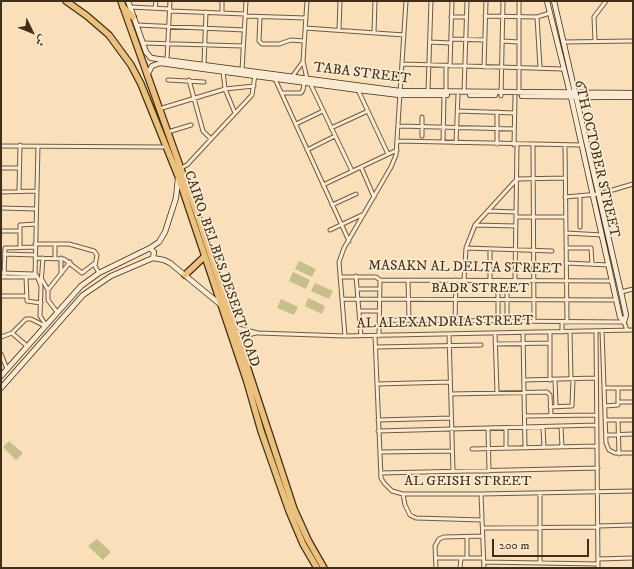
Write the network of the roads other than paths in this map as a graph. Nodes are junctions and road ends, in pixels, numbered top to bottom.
1 (66, 1) edge
2 (128, 1) edge
3 (156, 1) edge
4 (170, 1) edge
5 (222, 1) edge
6 (246, 1) edge
7 (307, 1) edge
8 (340, 1) edge
9 (375, 1) edge
10 (406, 1) edge
11 (431, 1) edge
12 (452, 1) edge
13 (467, 1) edge
14 (486, 1) edge
15 (503, 1) edge
16 (519, 1) edge
17 (547, 1) edge
18 (554, 1) edge
19 (606, 1) edge
20 (122, 4) edge
21 (130, 7) junction
22 (155, 8) junction
23 (170, 10) junction
24 (206, 12) junction
25 (222, 13) junction
26 (550, 14) junction
27 (245, 15) junction
28 (133, 16) junction
29 (260, 16) junction
30 (485, 16) junction
31 (502, 16) junction
32 (451, 17) junction
33 (466, 17) junction
34 (519, 17) junction
35 (306, 18) junction
36 (537, 18) junction
37 (137, 25) junction
38 (169, 27) junction
39 (206, 28) junction
40 (305, 28) junction
41 (244, 30) junction
42 (339, 30) junction
43 (554, 30) junction
44 (560, 30) junction
45 (374, 33) junction
46 (404, 35) junction
47 (465, 40) junction
48 (484, 40) junction
49 (304, 41) junction
50 (450, 41) junction
51 (502, 41) junction
52 (595, 41) junction
53 (633, 41) edge
54 (430, 42) junction
55 (519, 42) junction
56 (562, 42) junction
57 (143, 43) junction
58 (168, 44) junction
59 (205, 45) junction
60 (243, 46) junction
61 (167, 59) junction
62 (161, 61) junction
63 (303, 61) junction
64 (204, 64) junction
65 (403, 64) junction
66 (429, 65) junction
67 (448, 66) junction
68 (465, 66) junction
69 (484, 67) junction
70 (501, 67) junction
71 (519, 68) junction
72 (540, 68) junction
73 (563, 69) junction
74 (223, 70) junction
75 (242, 70) junction
76 (255, 74) junction
77 (148, 75) junction
78 (292, 77) junction
79 (275, 79) junction
80 (168, 80) dead end
81 (189, 80) junction
82 (204, 82) dead end
83 (307, 82) junction
84 (254, 86) junction
85 (225, 89) junction
86 (358, 90) junction
87 (428, 91) junction
88 (464, 92) junction
89 (282, 93) junction
90 (400, 93) junction
91 (445, 93) junction
92 (633, 93) edge
93 (501, 94) junction
94 (517, 94) junction
95 (573, 94) junction
96 (458, 95) junction
97 (633, 97) edge
98 (194, 99) junction
99 (159, 109) junction
100 (323, 111) junction
101 (368, 111) junction
102 (458, 111) junction
103 (497, 112) junction
104 (236, 113) junction
105 (515, 113) junction
106 (422, 117) dead end
107 (296, 124) junction
108 (191, 125) dead end
109 (399, 126) junction
110 (422, 126) junction
111 (443, 127) junction
112 (457, 127) junction
113 (331, 128) junction
114 (497, 128) junction
115 (514, 129) junction
116 (167, 132) junction
117 (335, 136) junction
118 (422, 136) dead end
119 (211, 139) junction
120 (398, 141) junction
121 (443, 142) junction
122 (456, 143) junction
123 (498, 144) junction
124 (516, 145) junction
125 (533, 145) junction
126 (565, 145) junction
127 (581, 145) junction
128 (1, 146) edge
129 (20, 146) junction
130 (38, 146) junction
131 (167, 147) junction
132 (307, 150) junction
133 (397, 150) junction
134 (388, 154) junction
135 (360, 167) junction
136 (1, 168) edge
137 (19, 168) junction
138 (180, 168) junction
139 (352, 172) junction
140 (178, 176) junction
141 (517, 178) junction
142 (533, 178) junction
143 (565, 178) junction
144 (633, 184) edge
145 (323, 185) junction
146 (19, 191) junction
147 (36, 191) junction
148 (1, 192) edge
149 (356, 194) dead end
150 (599, 194) junction
151 (593, 195) junction
152 (580, 196) junction
153 (374, 197) junction
154 (565, 198) junction
155 (332, 205) junction
156 (1, 208) edge
157 (36, 209) junction
158 (488, 211) junction
159 (516, 212) junction
160 (364, 214) junction
161 (516, 217) junction
162 (533, 217) junction
163 (566, 217) junction
164 (36, 224) junction
165 (341, 224) junction
166 (475, 225) junction
167 (516, 226) junction
168 (580, 227) dead end
169 (330, 230) dead end
170 (1, 231) edge
171 (20, 231) junction
172 (566, 233) junction
173 (602, 235) junction
174 (348, 241) junction
175 (55, 244) junction
176 (35, 245) junction
177 (20, 247) junction
178 (150, 248) junction
179 (466, 248) junction
180 (566, 248) junction
181 (490, 249) junction
182 (515, 250) junction
183 (533, 250) junction
184 (552, 251) dead end
185 (4, 254) junction
186 (35, 256) junction
187 (204, 257) junction
188 (44, 258) junction
189 (55, 258) junction
190 (61, 258) junction
191 (153, 258) junction
192 (70, 262) junction
193 (96, 262) junction
194 (566, 263) junction
195 (592, 264) junction
196 (609, 265) junction
197 (99, 273) junction
198 (61, 274) junction
199 (3, 275) edge
200 (35, 275) junction
201 (185, 276) junction
202 (356, 276) junction
203 (26, 277) junction
204 (340, 277) junction
205 (41, 278) junction
206 (380, 280) junction
207 (408, 280) junction
208 (456, 280) junction
209 (464, 280) junction
210 (490, 280) junction
211 (498, 280) junction
212 (507, 281) junction
213 (515, 281) junction
214 (534, 281) junction
215 (566, 281) junction
216 (613, 281) junction
217 (41, 283) junction
218 (357, 289) junction
219 (380, 289) junction
220 (633, 289) edge
221 (48, 290) junction
222 (621, 292) junction
223 (1, 296) edge
224 (26, 296) junction
225 (342, 299) junction
226 (358, 299) junction
227 (379, 299) junction
228 (408, 299) junction
229 (456, 299) junction
230 (498, 300) junction
231 (507, 300) junction
232 (534, 300) junction
233 (566, 300) junction
234 (617, 300) junction
235 (40, 303) junction
236 (221, 305) junction
237 (359, 311) junction
238 (379, 311) junction
239 (57, 312) junction
240 (379, 320) junction
241 (409, 320) junction
242 (456, 321) junction
243 (498, 321) junction
244 (507, 321) junction
245 (534, 321) junction
246 (562, 322) junction
247 (566, 322) junction
248 (624, 322) junction
249 (45, 326) junction
250 (234, 327) junction
251 (628, 330) junction
252 (633, 330) edge
253 (596, 331) junction
254 (602, 331) junction
255 (550, 332) junction
256 (562, 332) junction
257 (570, 332) junction
258 (12, 333) junction
259 (258, 333) junction
260 (495, 333) junction
261 (523, 333) junction
262 (449, 334) junction
263 (346, 336) junction
264 (361, 336) junction
265 (377, 336) junction
266 (1, 337) edge
267 (239, 341) junction
268 (550, 343) junction
269 (495, 344) junction
270 (523, 344) junction
271 (481, 345) dead end
272 (27, 346) junction
273 (449, 346) junction
274 (376, 347) junction
275 (1, 354) edge
276 (7, 369) junction
277 (1, 376) edge
278 (596, 378) junction
279 (555, 379) junction
280 (572, 379) junction
281 (524, 380) junction
282 (550, 380) junction
283 (450, 382) junction
284 (377, 384) junction
285 (1, 388) edge
286 (604, 388) junction
287 (618, 388) junction
288 (633, 388) edge
289 (497, 392) junction
290 (524, 392) junction
291 (451, 394) junction
292 (618, 402) junction
293 (633, 402) edge
294 (605, 406) junction
295 (550, 407) junction
296 (556, 407) junction
297 (597, 415) junction
298 (264, 416) junction
299 (525, 416) junction
300 (550, 416) junction
301 (257, 418) junction
302 (452, 418) junction
303 (378, 420) junction
304 (606, 420) junction
305 (618, 420) junction
306 (633, 420) edge
307 (597, 425) junction
308 (561, 426) junction
309 (525, 427) junction
310 (543, 427) junction
311 (268, 428) junction
312 (488, 428) junction
313 (506, 428) junction
314 (452, 429) junction
315 (261, 431) junction
316 (378, 431) junction
317 (619, 434) junction
318 (633, 434) edge
319 (606, 435) junction
320 (597, 446) junction
321 (562, 447) junction
322 (506, 448) junction
323 (526, 448) junction
324 (544, 448) junction
325 (472, 449) dead end
326 (489, 449) junction
327 (452, 451) junction
328 (380, 452) junction
329 (633, 453) edge
330 (619, 454) junction
331 (598, 468) junction
332 (453, 471) junction
333 (490, 471) junction
334 (381, 473) junction
335 (633, 491) edge
336 (598, 492) junction
337 (540, 493) junction
338 (403, 494) junction
339 (481, 494) junction
340 (482, 520) junction
341 (633, 525) edge
342 (598, 526) junction
343 (482, 528) junction
344 (540, 528) junction
345 (483, 536) junction
346 (467, 537) junction
347 (436, 558) junction
348 (461, 558) junction
349 (467, 558) junction
350 (633, 558) edge
351 (598, 559) junction
352 (483, 560) junction
353 (540, 562) junction
354 (598, 564) junction
355 (317, 568) edge
356 (324, 568) edge
357 (436, 568) edge
358 (460, 568) edge
359 (484, 568) edge
360 (598, 568) edge

1 - 131 highway, CAIRO, BELBES DESERT ROAD
2 - 21 street, TABA STREET
3 - 22 street
4 - 23 street
5 - 25 street
6 - 27 street
7 - 35 street
8 - 42 street
9 - 45 street
10 - 46 street
11 - 54 street
12 - 32 street
13 - 33 street
14 - 30 street
15 - 31 street
16 - 34 street
17 - 26 street, 6TH OCTOBER STREET
18 - 44 street, 6TH OCTOBER STREET
19 - 52 street
20 - 28 highway
20 - 77 highway, CAIRO, BELBES DESERT ROAD
21 - 22 street
21 - 28 street, TABA STREET
22 - 23 street
23 - 24 street
23 - 38 street
24 - 25 street
24 - 39 street
25 - 27 street
26 - 36 street
26 - 43 street, 6TH OCTOBER STREET
27 - 29 street
27 - 41 street
28 - 37 street, TABA STREET
29 - 35 street
29 - 49 street
30 - 31 street
30 - 48 street
31 - 34 street
31 - 51 street
32 - 33 street
32 - 50 street
33 - 47 street
34 - 36 street
34 - 55 street
35 - 40 street
36 - 72 street
37 - 38 street
37 - 57 street, TABA STREET
38 - 39 street
38 - 58 street
39 - 41 street
39 - 59 street
40 - 42 street
40 - 49 street
41 - 60 street
42 - 45 street
43 - 44 street
43 - 73 street, 6TH OCTOBER STREET
44 - 56 street, 6TH OCTOBER STREET
45 - 46 street
46 - 65 street
47 - 48 street
47 - 50 street
47 - 68 street
48 - 69 street
49 - 63 street
50 - 54 street
50 - 67 street
51 - 55 street
51 - 70 street
52 - 53 street
52 - 56 street
54 - 66 street
55 - 71 street
56 - 95 street, 6TH OCTOBER STREET
57 - 58 street
57 - 62 street, TABA STREET
58 - 59 street
58 - 61 street
59 - 60 street
59 - 64 street
60 - 75 street
61 - 62 street, TABA STREET
61 - 64 street, TABA STREET
62 - 74 street, TABA STREET
62 - 77 street
63 - 78 street
63 - 83 street
64 - 75 street, TABA STREET
65 - 66 street
65 - 90 street
66 - 67 street
66 - 87 street
67 - 68 street
67 - 91 street
68 - 69 street
68 - 88 street
69 - 70 street
70 - 71 street
70 - 93 street
71 - 72 street
71 - 94 street
72 - 73 street
73 - 95 street, 6TH OCTOBER STREET
74 - 76 street, TABA STREET
74 - 85 street
75 - 76 street, TABA STREET
76 - 78 street, TABA STREET
76 - 79 street, TABA STREET
76 - 84 street
77 - 99 highway, CAIRO, BELBES DESERT ROAD
78 - 83 street, TABA STREET
79 - 83 street, TABA STREET
79 - 89 street
80 - 81 street
81 - 82 street
81 - 98 street
83 - 86 street, TABA STREET
83 - 89 street
83 - 90 street, TABA STREET
83 - 100 street
84 - 85 street
84 - 104 street
85 - 98 street
85 - 104 street
86 - 90 street, TABA STREET
86 - 101 street
87 - 90 street, TABA STREET
87 - 91 street, TABA STREET
88 - 91 street, TABA STREET
88 - 93 street, TABA STREET
89 - 107 street
90 - 91 street, TABA STREET
90 - 109 street
91 - 96 street, TABA STREET
91 - 111 street
92 - 95 street, TABA STREET
93 - 94 street, TABA STREET
93 - 96 street, TABA STREET
94 - 95 street, TABA STREET
94 - 105 street
95 - 97 street, TABA STREET
95 - 127 street, 6TH OCTOBER STREET
95 - 150 street, 6TH OCTOBER STREET
96 - 102 street
98 - 99 street
98 - 119 street
99 - 116 highway, CAIRO, BELBES DESERT ROAD
100 - 107 street
100 - 113 street
101 - 113 street
101 - 134 street
102 - 103 street
102 - 112 street
103 - 105 street
103 - 114 street
104 - 119 street
105 - 115 street
106 - 110 street
107 - 132 street
108 - 116 street
109 - 110 street
109 - 120 street
110 - 111 street
110 - 118 street
111 - 112 street
111 - 121 street
112 - 114 street
112 - 122 street
113 - 117 street
114 - 115 street
114 - 123 street
115 - 124 street
116 - 138 highway, CAIRO, BELBES DESERT ROAD
117 - 132 street
117 - 139 street
119 - 138 street
120 - 121 street
120 - 133 street
121 - 122 street
122 - 123 street
123 - 124 street
124 - 125 street
124 - 141 street
125 - 126 street
125 - 142 street
126 - 127 street
126 - 143 street
127 - 151 street, 6TH OCTOBER STREET
128 - 129 street
129 - 130 street
129 - 137 street
130 - 131 street
130 - 147 street
131 - 140 highway, CAIRO, BELBES DESERT ROAD
132 - 145 street
133 - 134 street
133 - 153 street
134 - 135 street
135 - 139 street
135 - 153 street
136 - 137 street
137 - 146 street
138 - 250 highway, CAIRO, BELBES DESERT ROAD
139 - 145 street
140 - 178 street
140 - 187 highway, CAIRO, BELBES DESERT ROAD
141 - 142 street
141 - 158 street
141 - 159 street
142 - 143 street
142 - 162 street
143 - 154 street
144 - 150 street
145 - 155 street
146 - 147 street
146 - 148 street
147 - 157 street
149 - 155 street
150 - 151 street
150 - 222 street, 6TH OCTOBER STREET
151 - 152 street
151 - 173 street, 6TH OCTOBER STREET
152 - 154 street
152 - 168 street
153 - 160 street
154 - 163 street
155 - 165 street
156 - 157 street
157 - 164 street
158 - 159 street
158 - 166 street
159 - 161 street
160 - 165 street
160 - 174 street
161 - 162 street
161 - 167 street
162 - 163 street
162 - 183 street
163 - 172 street
164 - 171 street
164 - 176 street
165 - 169 street
165 - 174 street
166 - 167 street
166 - 179 street
167 - 182 street
170 - 171 street
171 - 177 street
172 - 173 street
172 - 180 street
173 - 196 street, 6TH OCTOBER STREET
174 - 204 street
175 - 176 street
175 - 189 street
175 - 193 street
176 - 177 street
176 - 186 street
177 - 185 street
178 - 191 street
178 - 197 street
179 - 181 street
179 - 209 street
180 - 194 street
180 - 195 street
181 - 182 street
181 - 210 street
182 - 183 street
182 - 213 street
183 - 184 street
183 - 214 street
185 - 186 street
185 - 199 street
186 - 188 street
186 - 200 street
187 - 201 highway
187 - 236 highway, CAIRO, BELBES DESERT ROAD
188 - 189 street
188 - 205 street
189 - 190 street
190 - 192 street
190 - 198 street
191 - 201 street
191 - 285 street
192 - 193 street
192 - 198 street
193 - 197 street
194 - 195 street
194 - 215 street
195 - 196 street
196 - 216 street, 6TH OCTOBER STREET
197 - 239 street
198 - 221 street
199 - 200 street
199 - 203 street
200 - 203 street
200 - 217 street
201 - 236 street
202 - 204 street, MASAKN AL DELTA STREET
202 - 206 street, MASAKN AL DELTA STREET
202 - 218 street
203 - 224 street
204 - 225 street
205 - 217 street
205 - 221 street
206 - 207 street, MASAKN AL DELTA STREET
206 - 219 street, AL GEISH STREET
207 - 208 street, MASAKN AL DELTA STREET
207 - 228 street
208 - 209 street, MASAKN AL DELTA STREET
208 - 229 street
209 - 210 street, MASAKN AL DELTA STREET
210 - 211 street, MASAKN AL DELTA STREET
211 - 212 street, MASAKN AL DELTA STREET
211 - 230 street
212 - 213 street, MASAKN AL DELTA STREET
212 - 231 street
213 - 214 street, MASAKN AL DELTA STREET
214 - 215 street, MASAKN AL DELTA STREET
214 - 232 street
215 - 216 street, MASAKN AL DELTA STREET
215 - 233 street
216 - 234 street, 6TH OCTOBER STREET
217 - 235 street
218 - 219 street
218 - 226 street
219 - 227 street, AL GEISH STREET
220 - 222 street
221 - 239 street
222 - 248 street, 6TH OCTOBER STREET
223 - 224 street
224 - 235 street
225 - 226 street, BADR STREET
225 - 263 street
226 - 227 street, BADR STREET
226 - 237 street
227 - 228 street, BADR STREET
227 - 238 street, AL GEISH STREET
228 - 229 street, BADR STREET
228 - 241 street
229 - 230 street, BADR STREET
229 - 242 street
230 - 231 street, BADR STREET
230 - 243 street
231 - 232 street, BADR STREET
231 - 244 street
232 - 233 street, BADR STREET
232 - 245 street
233 - 234 street, BADR STREET
233 - 247 street
234 - 248 street, 6TH OCTOBER STREET
235 - 249 street
236 - 301 highway, CAIRO, BELBES DESERT ROAD
237 - 238 street
237 - 264 street
238 - 240 street, AL GEISH STREET
239 - 249 street
240 - 241 street
240 - 265 street, AL GEISH STREET
241 - 242 street
242 - 243 street
243 - 244 street
244 - 245 street
245 - 246 street
246 - 247 street
246 - 256 street
247 - 248 street
248 - 251 street, 6TH OCTOBER STREET
249 - 258 street
249 - 272 street
250 - 259 street, AL ALEXANDRIA STREET
250 - 267 highway, CAIRO, BELBES DESERT ROAD
251 - 252 street, AL ALEXANDRIA STREET
251 - 254 street, AL ALEXANDRIA STREET
253 - 254 street, AL ALEXANDRIA STREET
253 - 257 street, AL ALEXANDRIA STREET
253 - 278 street
254 - 286 street
255 - 256 street, AL ALEXANDRIA STREET
255 - 261 street, AL ALEXANDRIA STREET
255 - 268 street
256 - 257 street, AL ALEXANDRIA STREET
257 - 280 street
258 - 266 street
258 - 272 street
259 - 263 street, AL ALEXANDRIA STREET
259 - 267 street, AL ALEXANDRIA STREET
260 - 261 street, AL ALEXANDRIA STREET
260 - 262 street, AL ALEXANDRIA STREET
260 - 269 street
261 - 270 street
262 - 265 street, AL ALEXANDRIA STREET
262 - 273 street
263 - 264 street, AL ALEXANDRIA STREET
264 - 265 street, AL ALEXANDRIA STREET
265 - 274 street, AL GEISH STREET
267 - 298 highway, CAIRO, BELBES DESERT ROAD
268 - 270 street
268 - 282 street
269 - 270 street
269 - 289 street
270 - 281 street
271 - 273 street
272 - 276 street
273 - 274 street
273 - 283 street
274 - 284 street, AL GEISH STREET
275 - 276 street
276 - 277 street
278 - 280 street
278 - 297 street
279 - 280 street
279 - 282 street
279 - 296 street
280 - 296 street
281 - 282 street
281 - 290 street
283 - 284 street
283 - 291 street
284 - 303 street, AL GEISH STREET
286 - 287 street
286 - 294 street
287 - 288 street
287 - 292 street
289 - 290 street
289 - 291 street
290 - 295 street
290 - 299 street
291 - 302 street
292 - 293 street
292 - 294 street
294 - 304 street
295 - 296 street
295 - 300 street
297 - 300 street
297 - 307 street
298 - 301 highway
298 - 311 highway, CAIRO, BELBES DESERT ROAD
299 - 300 street
299 - 309 street
301 - 315 highway, CAIRO, BELBES DESERT ROAD
302 - 303 street
302 - 314 street
303 - 316 street, AL GEISH STREET
304 - 305 street
304 - 319 street
305 - 306 street
305 - 317 street
307 - 308 street
307 - 320 street
308 - 310 street
308 - 321 street
309 - 310 street
309 - 313 street
309 - 323 street
310 - 324 street
311 - 315 highway
311 - 356 highway, CAIRO, BELBES DESERT ROAD
312 - 313 street
312 - 314 street
312 - 326 street
313 - 322 street
314 - 316 street
314 - 327 street
315 - 355 highway, CAIRO, BELBES DESERT ROAD
316 - 328 street, AL GEISH STREET
317 - 318 street
317 - 319 street
317 - 330 street
319 - 330 street
320 - 321 street
320 - 331 street
321 - 324 street
322 - 323 street
322 - 326 street
323 - 324 street
325 - 326 street
326 - 333 street
327 - 328 street
327 - 332 street
328 - 334 street, AL GEISH STREET
329 - 330 street
331 - 333 street
331 - 336 street
332 - 333 street
332 - 334 street
334 - 338 street, AL GEISH STREET
335 - 336 street, AL GEISH STREET
336 - 337 street, AL GEISH STREET
336 - 342 street
337 - 339 street, AL GEISH STREET
337 - 344 street
338 - 339 street, AL GEISH STREET
338 - 340 street
339 - 340 street
340 - 343 street
341 - 342 street
342 - 344 street
342 - 351 street
343 - 344 street
343 - 345 street
344 - 353 street
345 - 346 street
345 - 352 street
346 - 347 street
346 - 349 street
347 - 348 street
347 - 357 street
348 - 349 street
348 - 358 street
349 - 352 street
350 - 351 street
351 - 354 street
352 - 353 street
352 - 359 street
353 - 354 street
354 - 360 street

